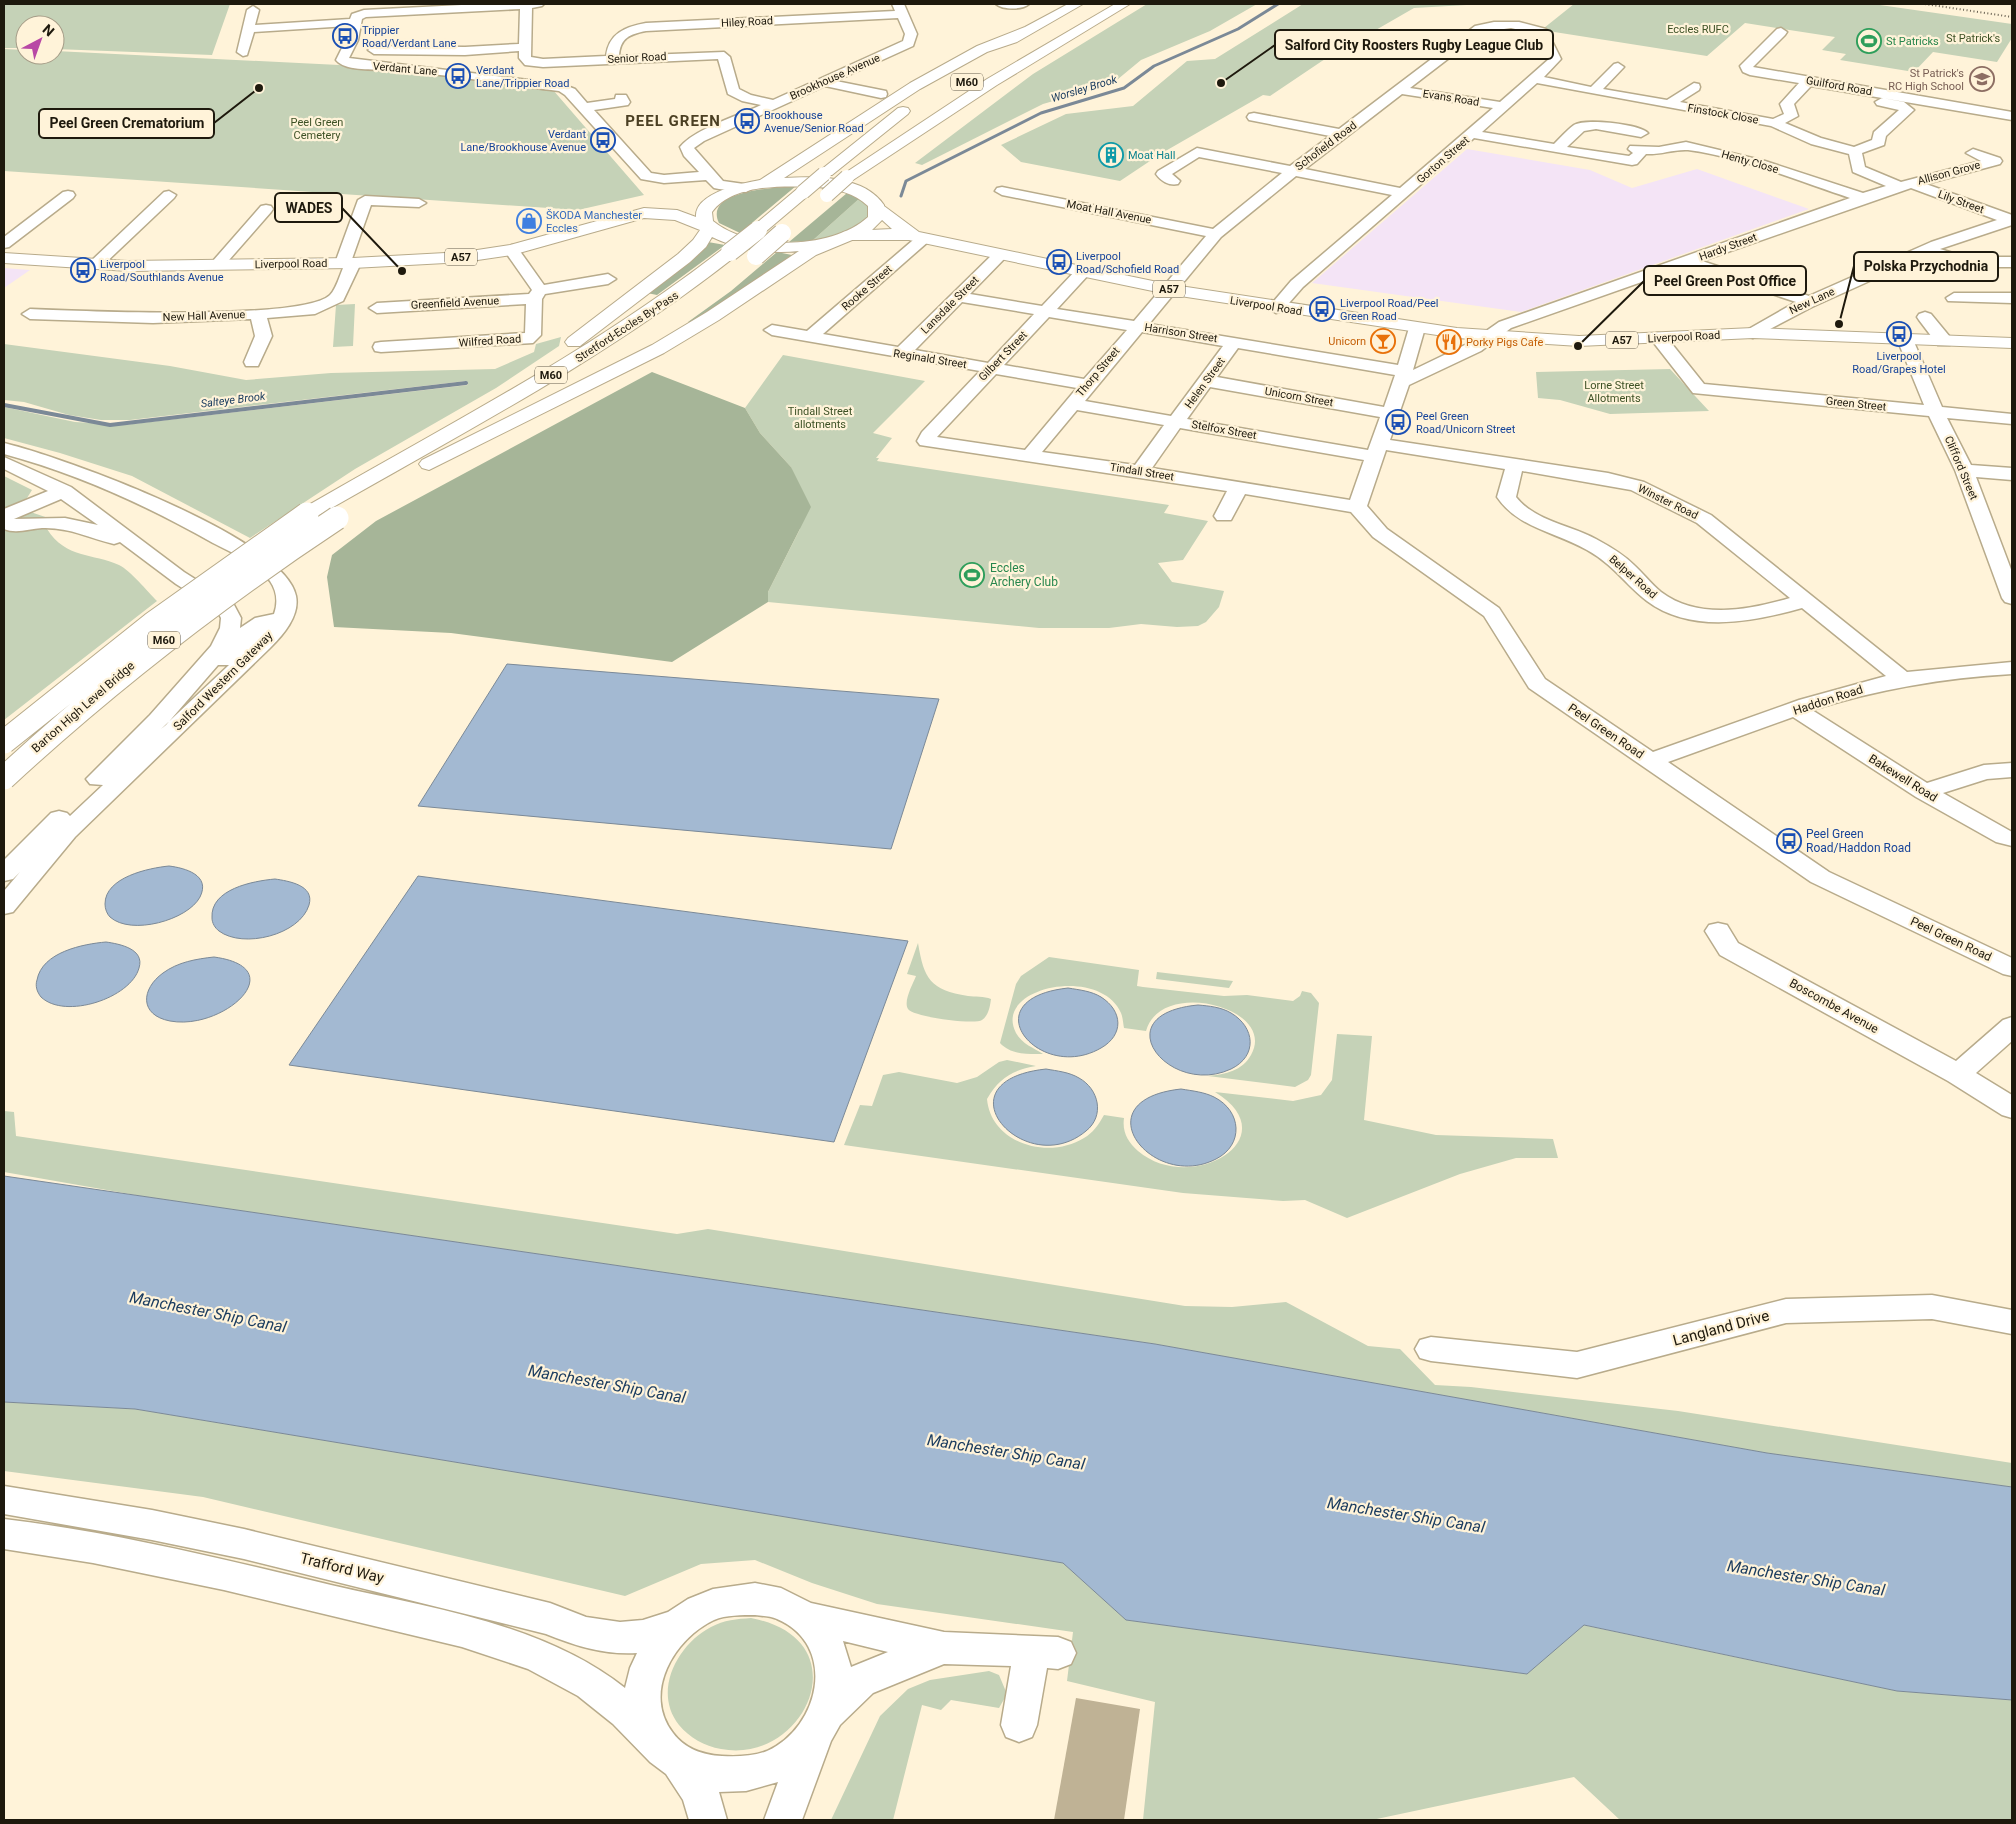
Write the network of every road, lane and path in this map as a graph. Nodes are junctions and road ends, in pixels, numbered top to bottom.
1 (526, 4) edge
2 (538, 4) edge
3 (1002, 4) edge
4 (1023, 4) edge
5 (1077, 4) edge
6 (1098, 4) edge
7 (1124, 4) edge
8 (365, 8) edge
9 (449, 8) junction
10 (899, 9) edge
11 (253, 10) dead end
12 (356, 22) junction
13 (448, 25) dead end
14 (1500, 25) joint
15 (249, 29) junction
16 (1028, 30) junction
17 (1782, 32) dead end
18 (526, 47) junction
19 (347, 50) junction
20 (243, 52) dead end
21 (1011, 53) dead end
22 (612, 60) junction
23 (1020, 65) junction
24 (1618, 67) dead end
25 (971, 78) dead end
26 (1534, 79) junction
27 (824, 82) junction
28 (1805, 85) junction
29 (1694, 87) dead end
30 (1401, 90) junction
31 (1594, 91) junction
32 (881, 94) dead end
33 (1845, 96) dead end
34 (621, 98) dead end
35 (1875, 100) dead end
36 (774, 104) junction
37 (1669, 104) junction
38 (1502, 106) junction
39 (584, 107) junction
40 (2012, 116) edge
41 (1254, 117) dead end
42 (1774, 123) junction
43 (1640, 133) dead end
44 (1342, 134) junction
45 (1472, 134) junction
46 (1557, 148) junction
47 (1856, 151) junction
48 (1973, 153) dead end
49 (907, 156) dead end
50 (1293, 171) junction
51 (847, 177) junction
52 (1173, 181) dead end
53 (875, 185) dead end
54 (1904, 185) junction
55 (753, 187) junction
56 (715, 190) junction
57 (1002, 191) dead end
58 (1405, 193) junction
59 (169, 195) dead end
60 (68, 196) dead end
61 (1863, 198) junction
62 (420, 203) dead end
63 (877, 207) junction
64 (812, 208) dead end
65 (266, 209) dead end
66 (2012, 220) edge
67 (797, 221) dead end
68 (575, 231) junction
69 (705, 232) junction
70 (1216, 234) junction
71 (919, 237) junction
72 (842, 239) junction
73 (4, 244) edge
74 (512, 250) junction
75 (1926, 250) junction
76 (1000, 255) junction
77 (4, 258) edge
78 (1688, 261) junction
79 (2012, 262) edge
80 (348, 263) junction
81 (1984, 263) junction
82 (95, 265) junction
83 (217, 265) junction
84 (741, 268) dead end
85 (1082, 272) junction
86 (608, 279) dead end
87 (1167, 289) junction
88 (2012, 293) edge
89 (537, 295) junction
90 (958, 297) junction
91 (1954, 298) dead end
92 (2012, 298) edge
93 (1810, 302) junction
94 (377, 308) dead end
95 (1276, 308) junction
96 (1045, 312) junction
97 (30, 314) dead end
98 (260, 314) junction
99 (681, 314) dead end
100 (1778, 317) junction
101 (1925, 317) dead end
102 (1137, 326) junction
103 (1417, 328) junction
104 (772, 330) dead end
105 (1753, 333) junction
106 (1810, 335) junction
107 (1490, 336) junction
108 (810, 337) junction
109 (1658, 338) junction
110 (1906, 339) junction
111 (1944, 341) junction
112 (1234, 342) junction
113 (2012, 343) edge
114 (381, 347) dead end
115 (901, 354) junction
116 (259, 356) dead end
117 (1449, 359) junction
118 (1405, 368) junction
119 (991, 369) junction
120 (1208, 381) junction
121 (1088, 385) junction
122 (1073, 404) junction
123 (1936, 412) junction
124 (1390, 413) junction
125 (2012, 419) edge
126 (1177, 422) junction
127 (926, 441) joint
128 (4, 448) edge
129 (1378, 450) junction
130 (1030, 455) junction
131 (4, 462) edge
132 (1515, 465) junction
133 (1964, 470) junction
134 (415, 471) junction
135 (1140, 471) junction
136 (2012, 474) edge
137 (362, 482) junction
138 (1239, 487) junction
139 (71, 496) junction
140 (1357, 507) junction
141 (307, 514) joint
142 (1224, 516) dead end
143 (337, 518) joint
144 (7, 521) edge
145 (146, 552) junction
146 (2012, 597) edge
147 (212, 598) junction
148 (1806, 600) junction
149 (282, 618) junction
150 (2012, 668) edge
151 (1904, 679) junction
152 (181, 694) junction
153 (1797, 710) junction
154 (4, 742) edge
155 (1650, 761) junction
156 (2012, 770) edge
157 (4, 778) edge
158 (1924, 792) junction
159 (2012, 839) edge
160 (4, 874) edge
161 (4, 906) edge
162 (1718, 931) dead end
163 (2012, 968) edge
164 (2012, 1026) edge
165 (1958, 1074) junction
166 (2012, 1108) edge
167 (2012, 1322) edge
168 (1431, 1349) dead end
169 (4, 1500) edge
170 (4, 1534) edge
171 (805, 1617) junction
172 (677, 1625) junction
173 (944, 1648) junction
174 (821, 1724) junction
175 (1019, 1725) dead end
176 (669, 1753) junction
177 (708, 1820) edge
178 (783, 1820) edge

1 - 2 street
1 - 9 street
1 - 18 street
3 - 4 street
5 - 16 main road, M60
6 - 21 main road
7 - 23 main road, M60
8 - 9 street
8 - 12 street
9 - 13 street
10 - 22 street, Hiley Road
10 - 27 street, Brookhouse Avenue
11 - 15 street
12 - 15 street
12 - 19 street
14 - 26 street, Gorton Street
14 - 30 street, Schofield Road
15 - 20 street
16 - 55 main road
16 - 137 main road, Stretford-Eccles By-Pass / M60, bridge
17 - 28 street, Guilford Road
18 - 19 street
18 - 22 street, Senior Road
19 - 39 street, Verdant Lane
22 - 36 street, Senior Road
23 - 49 main road, M60
23 - 51 main road
24 - 31 street
25 - 51 main road, M60
26 - 31 street
26 - 38 street, Gorton Street
27 - 32 street
27 - 36 street, Brookhouse Avenue
28 - 33 street
28 - 40 street, Guilford Road
28 - 42 street, Finstock Close
29 - 37 street, Finstock Close
30 - 38 street, Evans Road
30 - 44 street, Schofield Road
31 - 37 street
34 - 39 street
35 - 47 street
36 - 56 street, Brookhouse Avenue
37 - 42 street, Finstock Close
38 - 45 street, Gorton Street
39 - 56 street, Verdant Lane
41 - 44 street
42 - 47 street
43 - 46 street
44 - 50 street, Schofield Road
45 - 46 street
45 - 58 street, Gorton Street
46 - 61 street, Henty Close
47 - 54 street, Lily Street
48 - 54 street, Allison Grove
50 - 52 street
50 - 58 street
50 - 70 street, Schofield Road
51 - 64 main road, M60, bridge
53 - 63 main road
54 - 61 street, Hardy Street
54 - 66 street, Lily Street
55 - 56 main road, A57
55 - 63 main road, A57
56 - 68 main road, Liverpool Road / A57
56 - 69 main road
57 - 70 street, Moat Hall Avenue
58 - 95 street, Gorton Street
59 - 82 street
60 - 73 street
61 - 78 street, Hardy Street
62 - 80 street, New Hall Avenue
63 - 71 main road, Liverpool Road / A57
63 - 72 main road, A57
65 - 83 street
66 - 75 street, New Lane
67 - 84 main road, bridge
68 - 69 main road, Liverpool Road / A57
68 - 74 main road, Liverpool Road / A57
69 - 72 main road, A57
69 - 137 main road, M60
70 - 87 street, Schofield Road
71 - 72 main road, Liverpool Road / A57
71 - 76 main road, Liverpool Road / A57
71 - 108 street, Rooke Street
72 - 134 main road, M60
74 - 80 main road, Liverpool Road / A57
74 - 89 street
75 - 81 street
75 - 93 street, New Lane
76 - 85 main road, Liverpool Road / A57
76 - 90 street, Lansdale Street
77 - 82 main road, Liverpool Road / A57
78 - 93 street
78 - 107 street, Hardy Street
79 - 81 street
80 - 83 main road, Liverpool Road / A57
80 - 98 street, New Hall Avenue
81 - 88 street
82 - 83 main road, Liverpool Road / A57
85 - 87 main road, Liverpool Road / A57
85 - 96 street, Gilbert Street
86 - 89 street, Greenfield Avenue
87 - 95 main road, Liverpool Road / A57
87 - 102 street, Thorp Street
89 - 94 street, Greenfield Avenue
89 - 114 street, Wilfred Road
90 - 96 street, Harrison Street
90 - 115 street, Lansdale Street
91 - 92 street
93 - 100 street, New Lane
95 - 103 main road, Liverpool Road / A57
96 - 102 street, Harrison Street
96 - 119 street, Gilbert Street
97 - 98 street, New Hall Avenue
98 - 116 street
99 - 134 main road, Stretford-Eccles By-Pass / M60
100 - 105 street, New Lane
100 - 106 street
101 - 111 street
102 - 112 street, Harrison Street
102 - 121 street, Thorp Street
103 - 107 main road, Liverpool Road / A57
103 - 118 street
104 - 108 street, Reginald Street
105 - 106 main road, Liverpool Road / A57
105 - 109 main road, Liverpool Road / A57
106 - 110 main road, Liverpool Road / A57
107 - 109 main road, Liverpool Road / A57
107 - 117 street
108 - 115 street, Reginald Street
109 - 123 street, Green Street
110 - 111 main road, Liverpool Road / A57
110 - 123 street, Clifford Street
111 - 113 main road, Liverpool Road / A57
112 - 118 street, Harrison Street
112 - 120 street, Helen Street
115 - 119 street, Reginald Street
117 - 118 street
117 - 118 street, Harrison Street
118 - 124 street
119 - 121 street, Reginald Street
119 - 127 street, Gilbert Street
120 - 124 street, Unicorn Street
120 - 126 street, Helen Street
121 - 122 street, Thorp Street
122 - 126 street, Stelfox Street
122 - 130 street, Thorp Street
123 - 125 street, Green Street
123 - 133 street, Clifford Street
124 - 129 street
126 - 129 street, Stelfox Street
126 - 135 street, Helen Street
127 - 130 street, Tindall Street
128 - 149 street, Salford Western Gateway
129 - 132 street, Winster Road
129 - 140 street
130 - 135 street, Tindall Street
131 - 139 street, Salford Western Gateway
132 - 148 street, Winster Road
132 - 148 street, Belper Road
133 - 136 street
133 - 146 street, Clifford Street
134 - 143 main road, Stretford-Eccles By-Pass / M60
135 - 138 street, Tindall Street
137 - 141 main road, Stretford-Eccles By-Pass / M60
138 - 140 street, Tindall Street
138 - 142 street
139 - 144 street
139 - 145 street, Salford Western Gateway
140 - 155 street, Peel Green Road
141 - 154 main road, Barton High Level Bridge / M60, bridge
143 - 157 main road, Barton High Level Bridge / M60, bridge
144 - 145 street
145 - 147 street, Salford Western Gateway
147 - 149 street
147 - 152 street, Salford Western Gateway
148 - 151 street, Winster Road
149 - 152 street
149 - 161 street, Salford Western Gateway
150 - 151 street, Haddon Road
151 - 153 street, Haddon Road
152 - 160 street, Salford Western Gateway
153 - 155 street, Haddon Road
153 - 158 street, Bakewell Road
155 - 163 street, Peel Green Road
156 - 158 street
158 - 159 street, Bakewell Road
162 - 165 street, Boscombe Avenue
164 - 165 street
165 - 166 street, Boscombe Avenue
167 - 168 street, Langland Drive
169 - 172 street, Trafford Way
170 - 176 street
171 - 172 street
171 - 173 street
171 - 174 street
172 - 176 street
173 - 174 street
173 - 175 street
174 - 176 street
174 - 178 street
176 - 177 street

